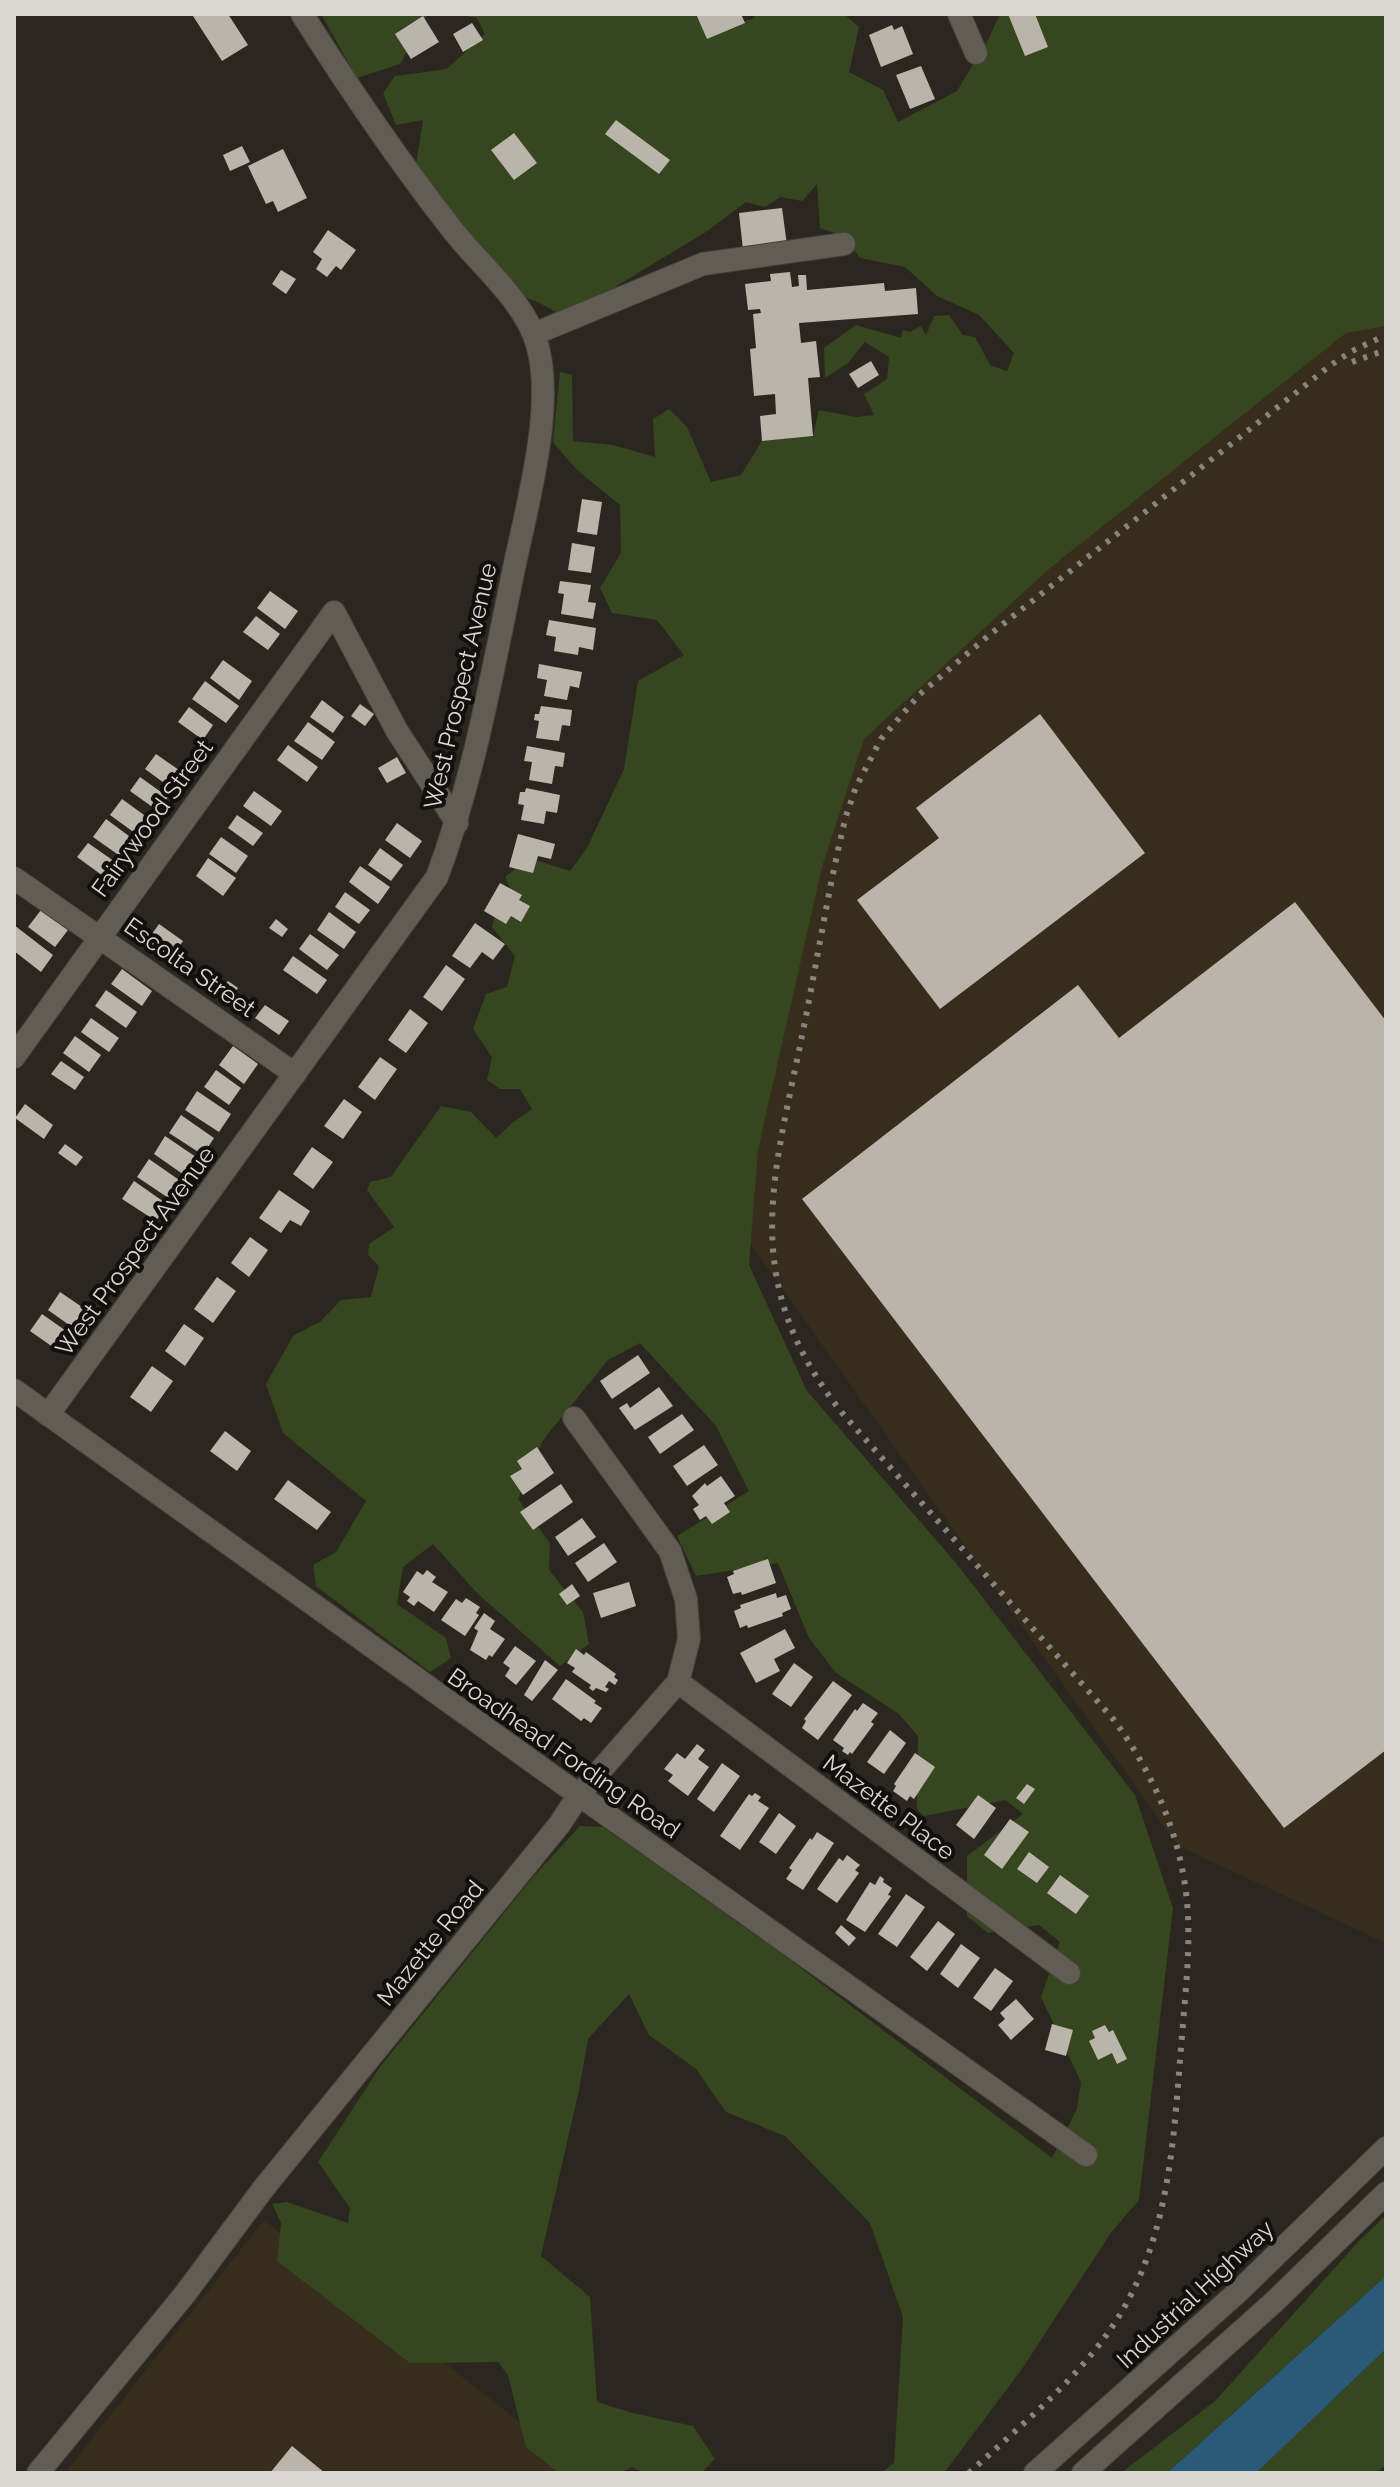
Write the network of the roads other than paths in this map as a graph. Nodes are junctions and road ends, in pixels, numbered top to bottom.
1 (302, 14) edge
2 (959, 14) edge
3 (976, 53) dead end
4 (844, 244) dead end
5 (534, 334) junction
6 (457, 823) junction
7 (14, 878) edge
8 (99, 935) junction
9 (14, 1057) edge
10 (295, 1074) junction
11 (14, 1390) edge
12 (48, 1415) junction
13 (574, 1418) dead end
14 (678, 1682) junction
15 (579, 1795) junction
16 (1069, 1973) dead end
17 (1386, 2148) edge
18 (1086, 2155) dead end
19 (1386, 2193) edge
20 (38, 2473) edge
21 (1035, 2473) edge
22 (1083, 2473) edge

1 - 5 street, West Prospect Avenue
2 - 3 street
4 - 5 street
5 - 6 street, West Prospect Avenue
6 - 8 street, Fairywood Street
6 - 10 street, West Prospect Avenue
7 - 8 street, Escolta Street
8 - 9 street, Fairywood Street
8 - 10 street, Escolta Street
10 - 12 street, West Prospect Avenue
11 - 12 street, Broadhead Fording Road
12 - 15 street, Broadhead Fording Road
13 - 14 street, Mazette Road
14 - 15 street, Mazette Road
14 - 16 street, Mazette Place
15 - 18 street, Broadhead Fording Road
15 - 20 street, Mazette Road
17 - 21 street, Industrial Highway
19 - 22 street

